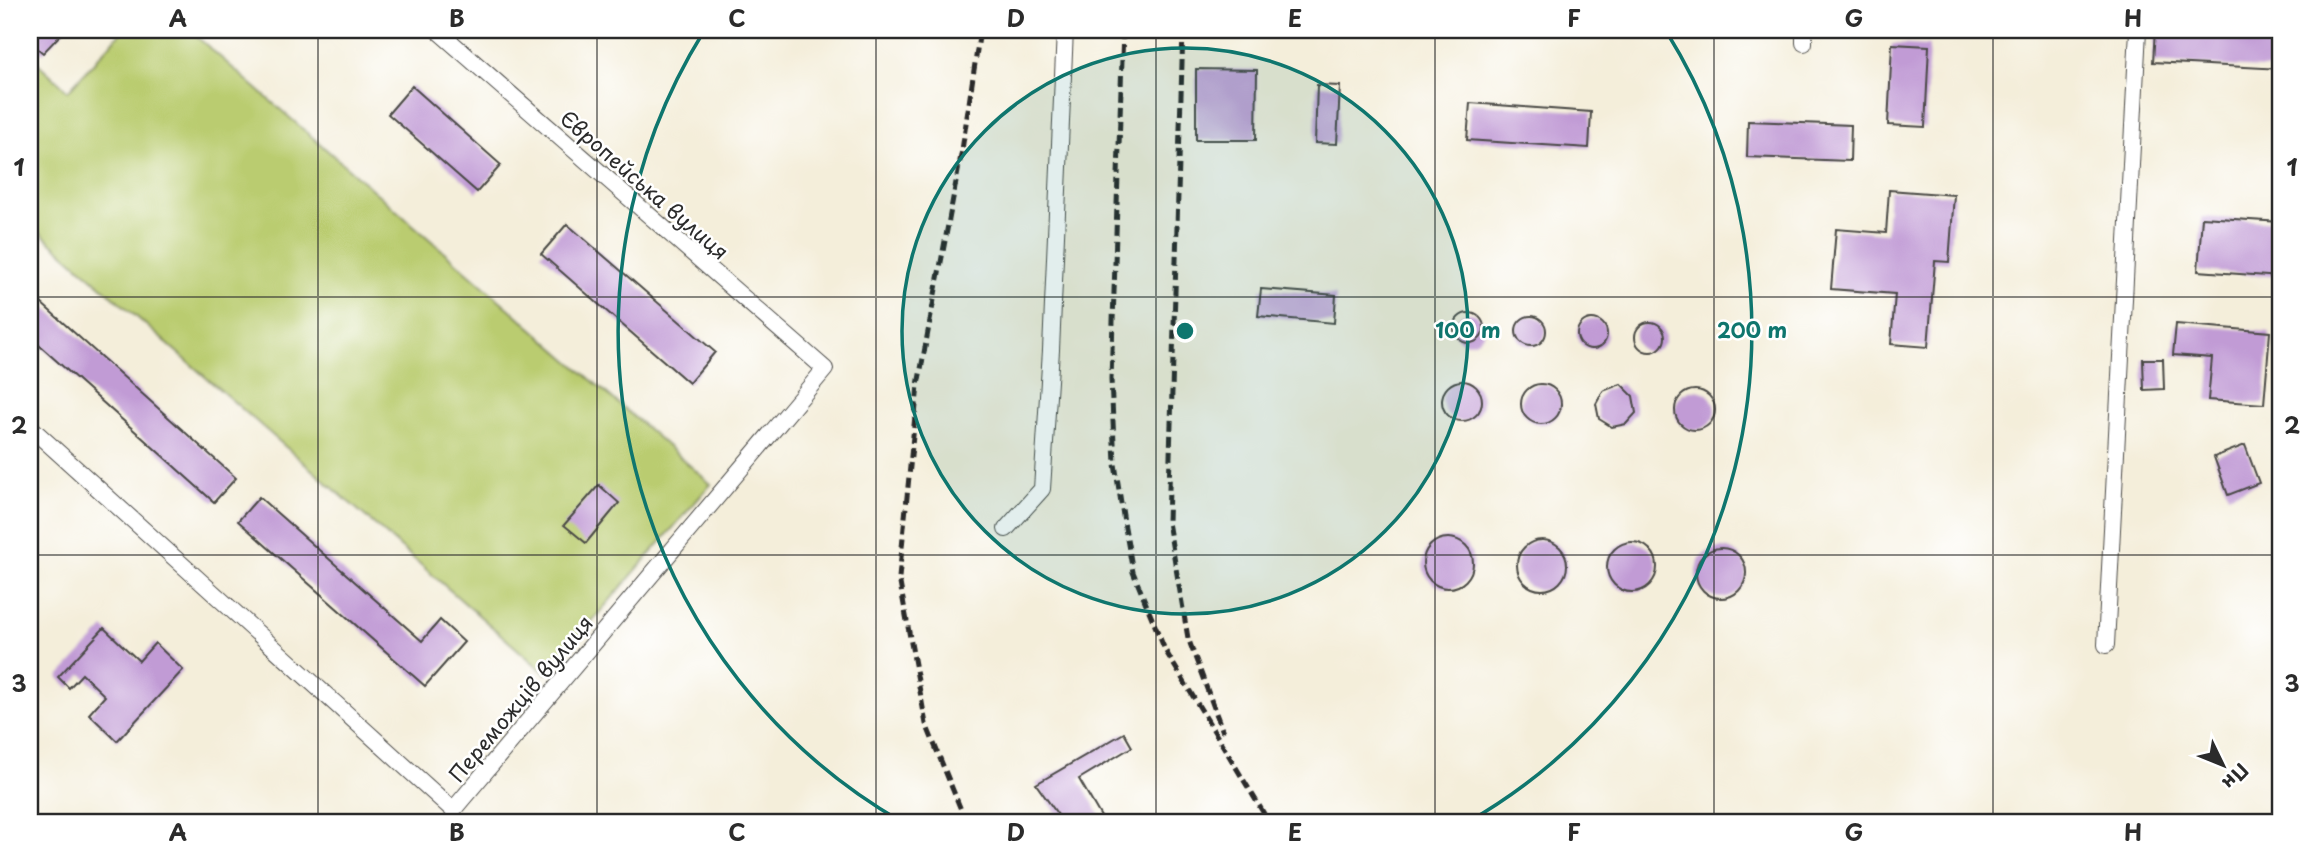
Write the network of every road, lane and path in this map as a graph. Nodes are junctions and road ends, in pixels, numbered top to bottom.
1 (437, 30) edge
2 (1065, 30) edge
3 (2138, 30) edge
4 (825, 369) joint
5 (30, 427) edge
6 (1006, 529) dead end
7 (2106, 645) dead end

1 - 4 street, Європейська вулиця
2 - 6 street
3 - 7 street
4 - 5 street, Переможців вулиця

